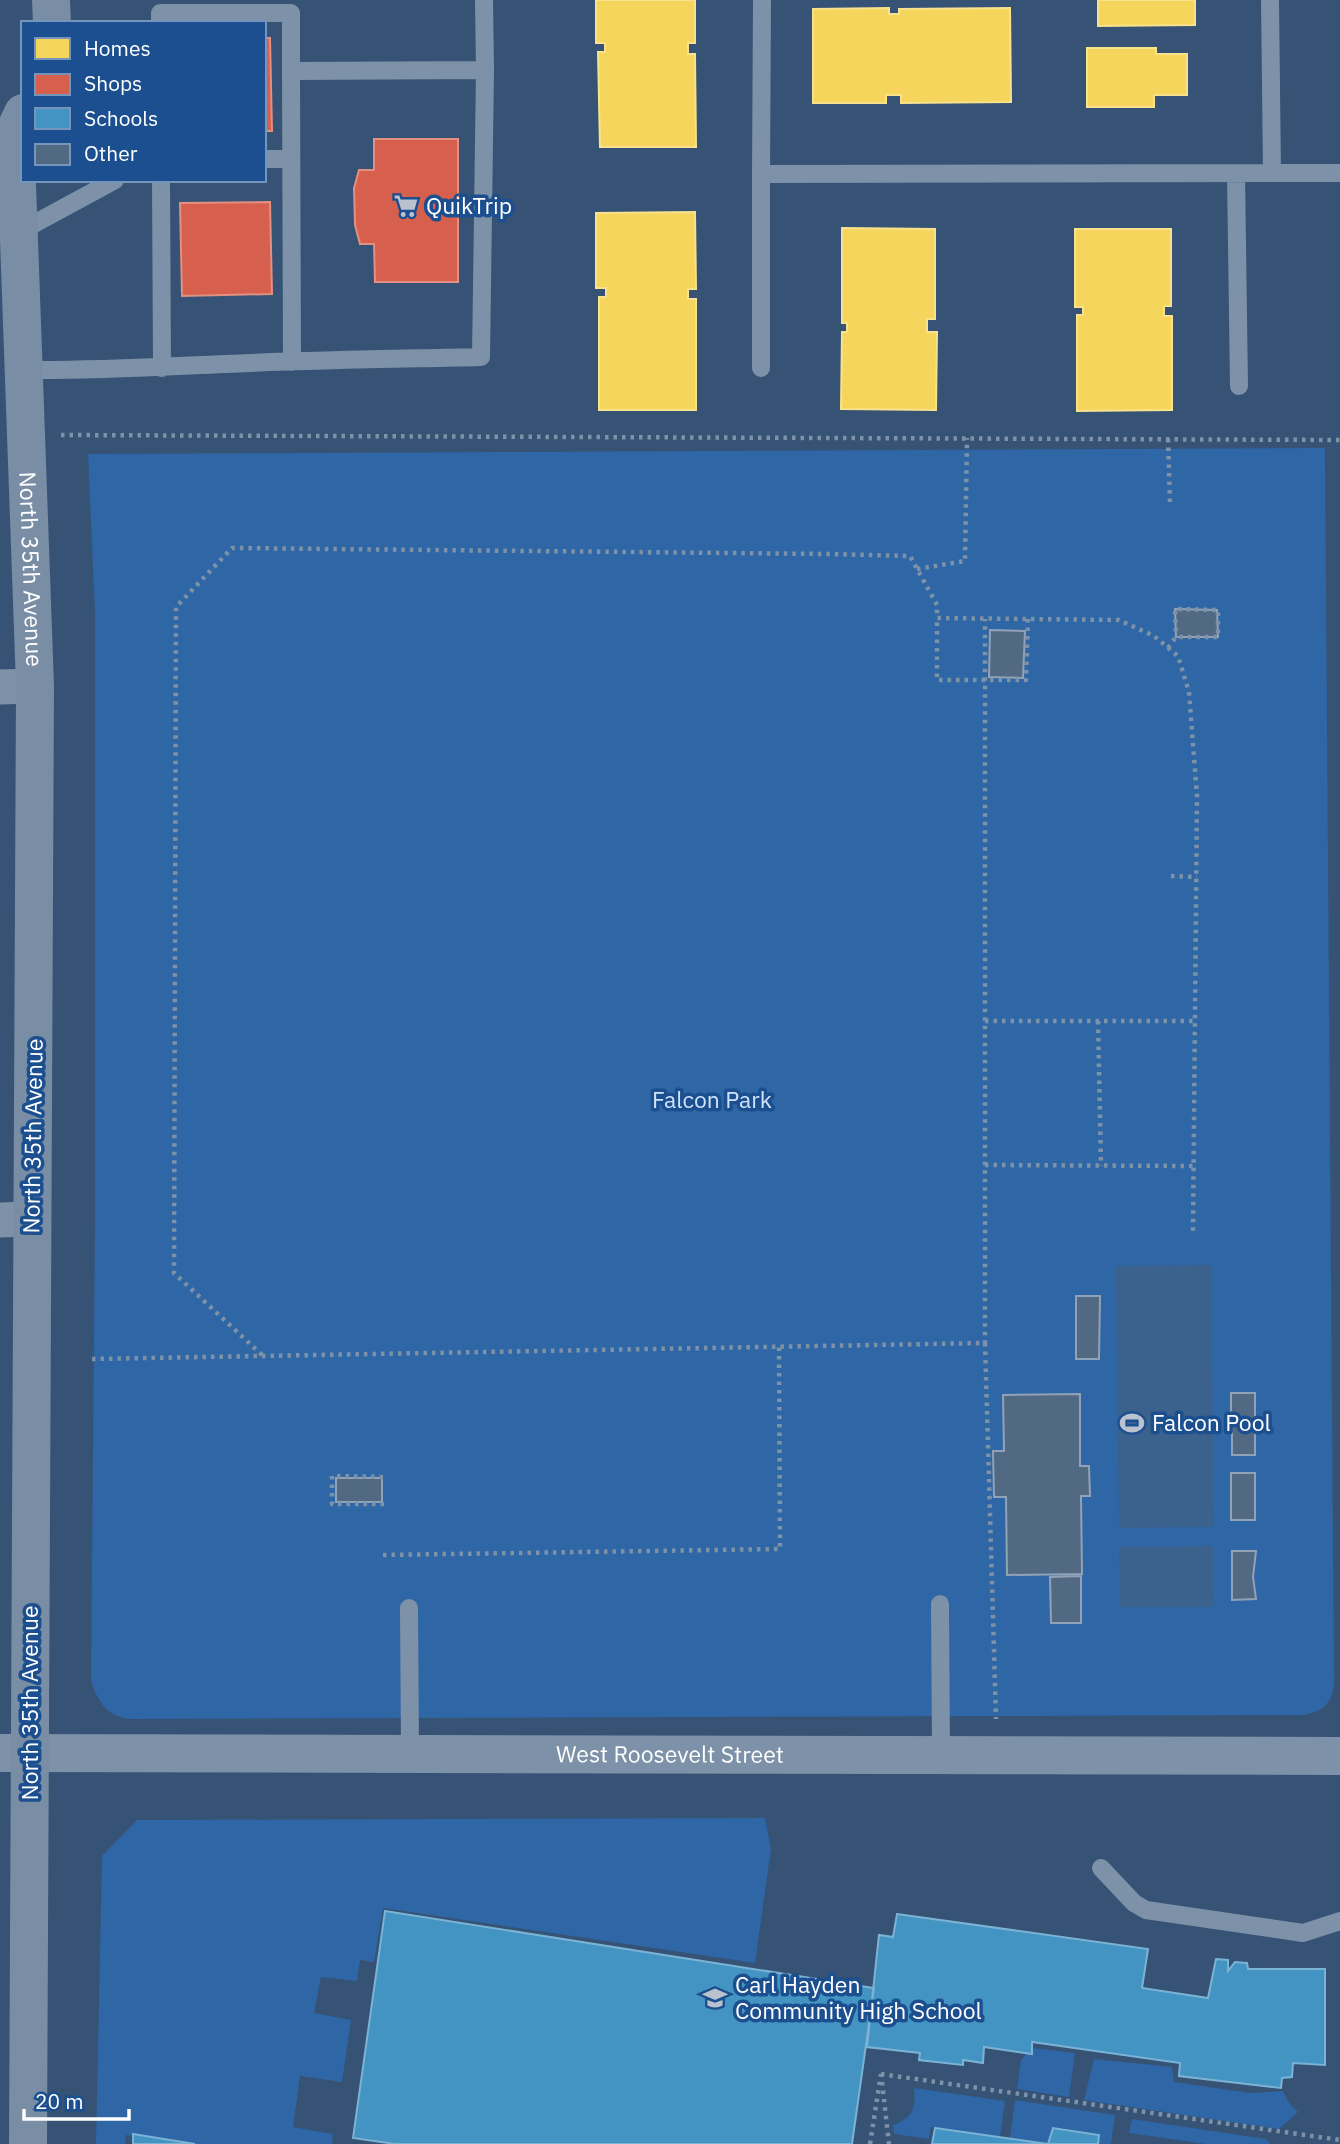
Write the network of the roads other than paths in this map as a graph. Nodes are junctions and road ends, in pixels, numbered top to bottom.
1 (51, 0) edge
2 (484, 0) edge
3 (762, 0) edge
4 (1270, 0) edge
5 (52, 21) edge
6 (160, 21) edge
7 (485, 70) junction
8 (291, 71) junction
9 (11, 130) edge
10 (266, 159) edge
11 (291, 159) junction
12 (1236, 173) junction
13 (1272, 173) junction
14 (1340, 173) edge
15 (761, 174) junction
16 (111, 182) edge
17 (160, 182) edge
18 (19, 232) junction
19 (292, 362) junction
20 (162, 368) junction
21 (761, 368) dead end
22 (22, 370) junction
23 (1239, 386) dead end
24 (18, 687) edge
25 (16, 1220) edge
26 (940, 1604) dead end
27 (409, 1608) dead end
28 (410, 1752) junction
29 (15, 1753) edge
30 (941, 1755) junction
31 (1340, 1756) edge
32 (1101, 1868) dead end
33 (1340, 1921) edge
34 (28, 2144) edge

1 - 5 main road
2 - 7 lane
3 - 15 lane
4 - 13 lane
6 - 8 lane
7 - 8 lane
7 - 19 lane
8 - 11 lane
9 - 18 main road, North 35th Avenue
10 - 11 lane
11 - 19 lane
12 - 13 lane
12 - 15 lane
12 - 23 lane
13 - 14 lane
15 - 21 lane
16 - 18 lane
17 - 20 lane
18 - 22 main road, North 35th Avenue
19 - 20 lane
20 - 22 lane
22 - 24 main road, North 35th Avenue
24 - 25 main road, North 35th Avenue
25 - 29 main road, North 35th Avenue
26 - 30 lane
27 - 28 lane
28 - 29 street, West Roosevelt Street
28 - 30 street, West Roosevelt Street
29 - 34 main road, North 35th Avenue
30 - 31 street, West Roosevelt Street
32 - 33 lane

